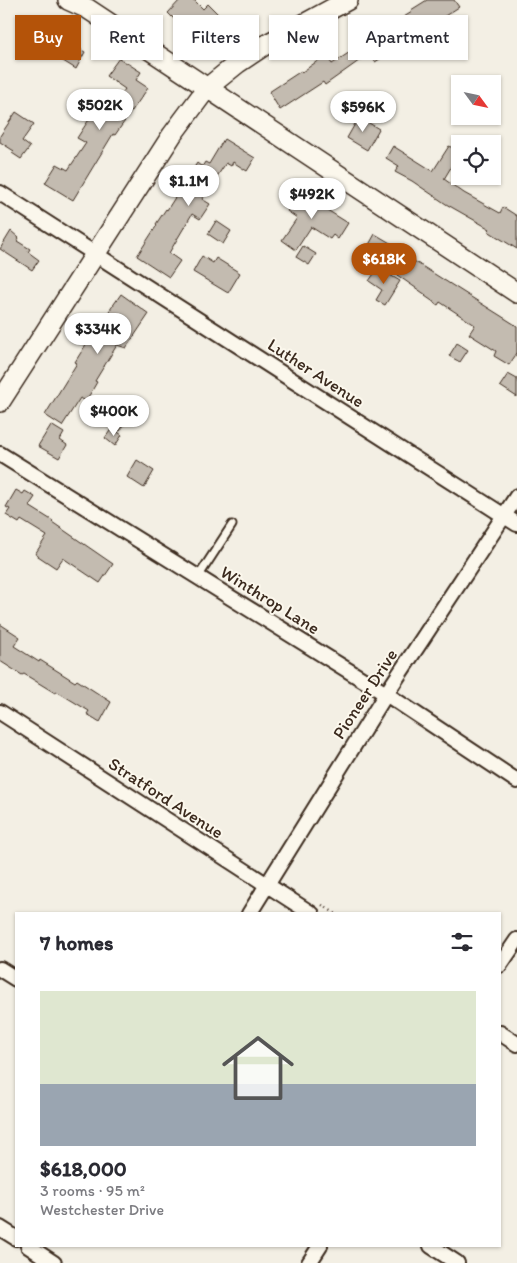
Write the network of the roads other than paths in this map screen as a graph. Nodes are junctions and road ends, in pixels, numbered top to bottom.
1 (68, 0) edge
2 (348, 0) edge
3 (207, 88) junction
4 (0, 193) edge
5 (95, 254) junction
6 (517, 292) edge
7 (0, 402) edge
8 (0, 454) edge
9 (517, 496) edge
10 (505, 516) junction
11 (517, 524) edge
12 (232, 525) dead end
13 (198, 577) junction
14 (386, 694) junction
15 (0, 712) edge
16 (517, 781) edge
17 (267, 885) junction
18 (250, 912) edge
19 (309, 912) edge
20 (517, 940) edge
21 (501, 964) edge
22 (0, 969) edge
23 (15, 978) edge
24 (501, 1034) edge
25 (517, 1044) edge
26 (0, 1228) edge
27 (15, 1237) edge
28 (319, 1247) edge
29 (433, 1247) edge
30 (36, 1248) edge
31 (54, 1263) edge
32 (309, 1263) edge
33 (457, 1263) edge

1 - 3 street
2 - 3 street
3 - 5 street
3 - 6 street
4 - 5 street, Luther Avenue
5 - 7 street
5 - 10 street, Luther Avenue
8 - 13 street, Winthrop Lane
9 - 10 street, Pioneer Drive
10 - 11 street, Luther Avenue
10 - 14 street, Pioneer Drive
12 - 13 lane
13 - 14 street, Winthrop Lane
14 - 16 street, Winthrop Lane
14 - 17 street, Pioneer Drive
15 - 17 street, Stratford Avenue
17 - 18 street, Pioneer Drive
17 - 19 street, Stratford Avenue
20 - 21 street
22 - 23 street
24 - 25 street
26 - 27 street
28 - 32 street
29 - 33 street
30 - 31 street

